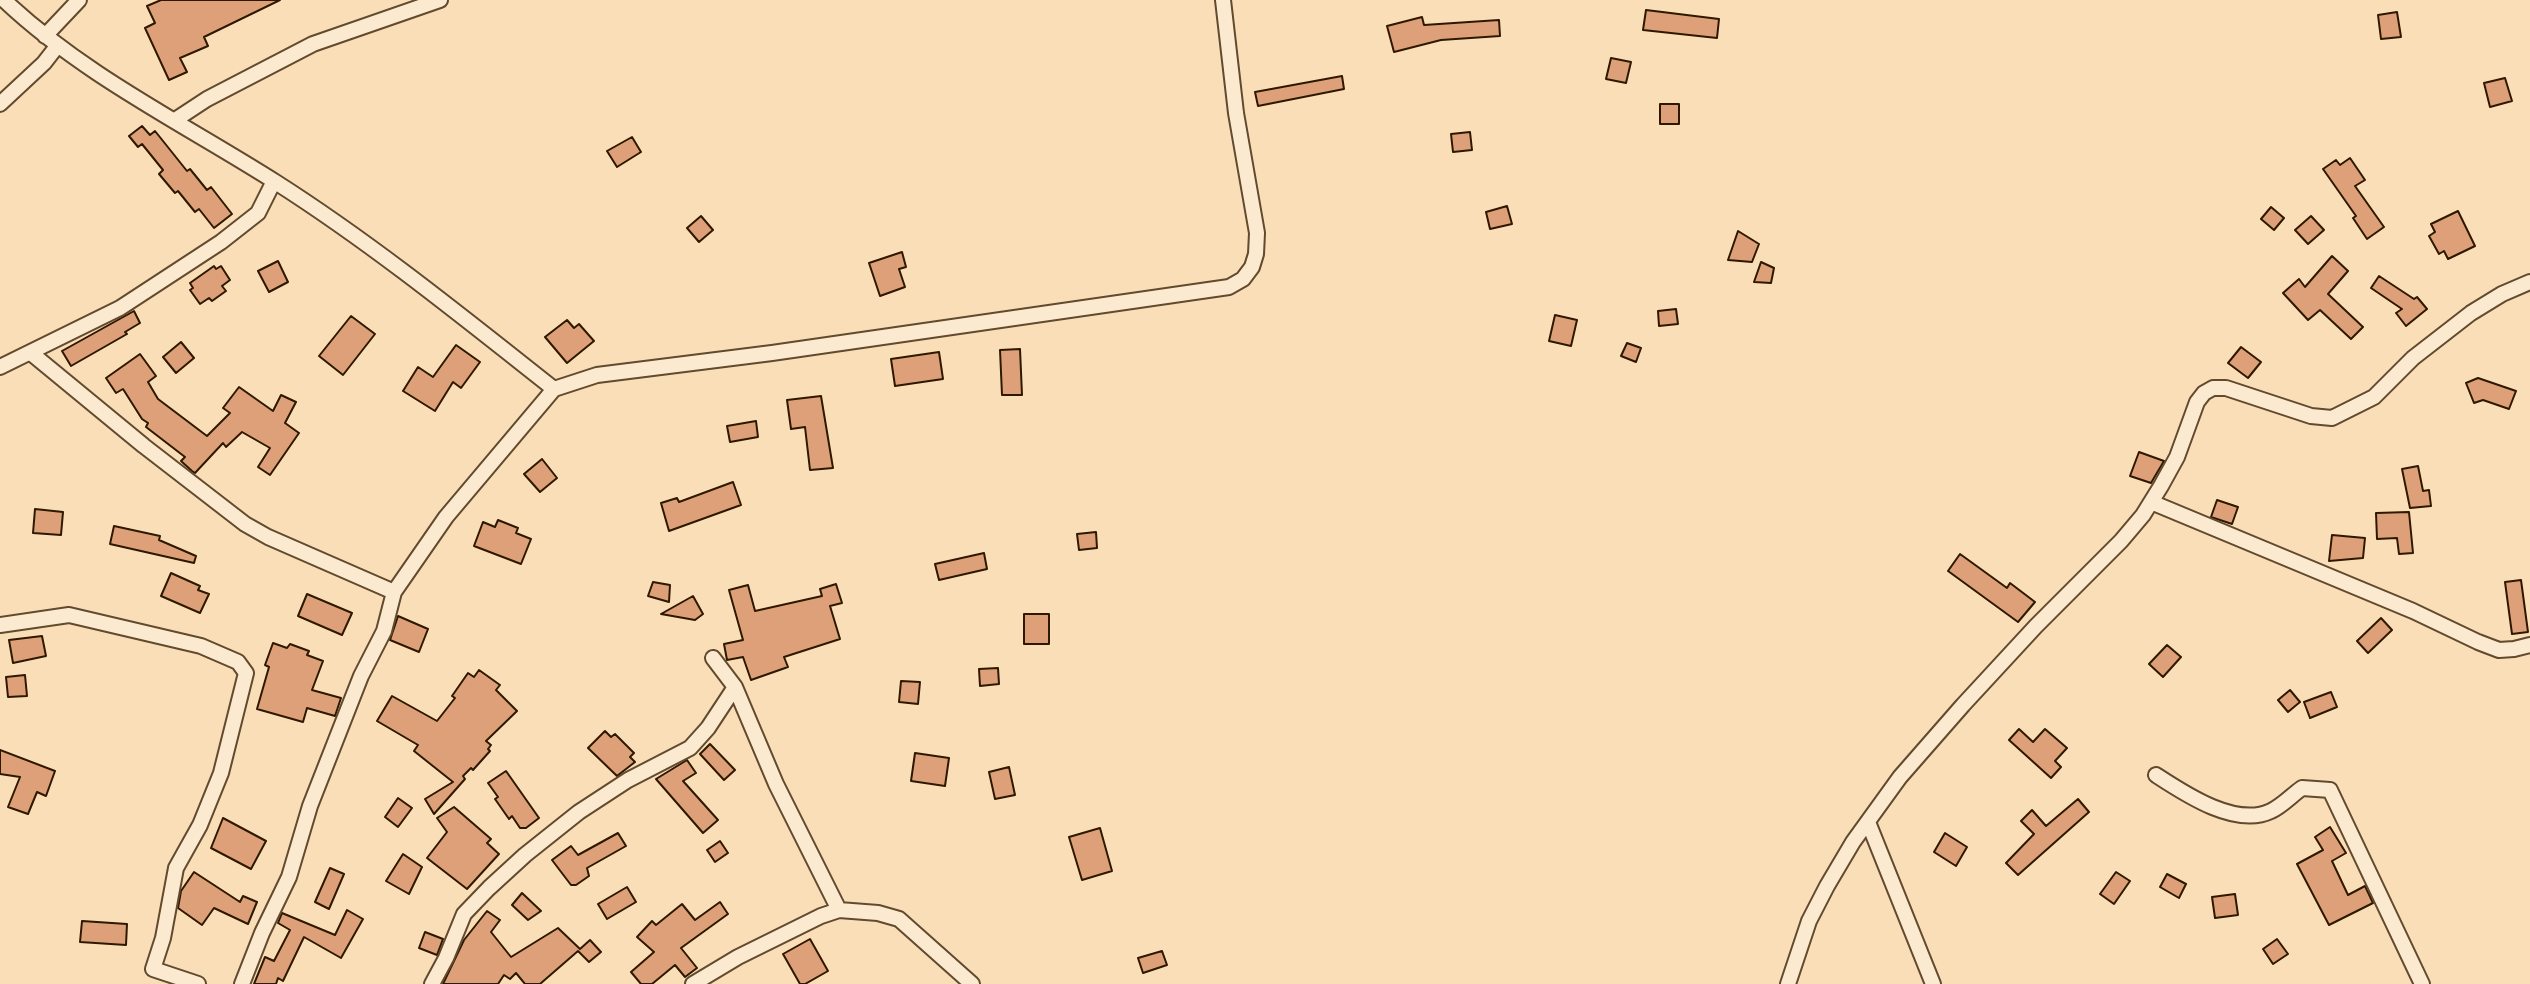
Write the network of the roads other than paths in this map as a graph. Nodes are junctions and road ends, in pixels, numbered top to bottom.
1 (4, 0) edge
2 (79, 0) edge
3 (440, 0) edge
4 (1223, 0) edge
5 (45, 36) junction
6 (58, 45) junction
7 (0, 104) edge
8 (175, 120) junction
9 (274, 181) junction
10 (2530, 282) edge
11 (31, 353) junction
12 (0, 367) edge
13 (554, 389) junction
14 (2151, 502) junction
15 (394, 592) junction
16 (0, 625) edge
17 (2530, 645) edge
18 (713, 658) dead end
19 (735, 687) junction
20 (2156, 775) dead end
21 (1868, 822) junction
22 (839, 910) junction
23 (198, 984) edge
24 (242, 984) edge
25 (432, 984) edge
26 (693, 984) edge
27 (972, 984) edge
28 (1788, 984) edge
29 (1933, 984) edge
30 (2422, 984) edge

1 - 5 street
2 - 5 street
3 - 8 street
4 - 13 street
5 - 6 street
6 - 7 street
6 - 8 street
8 - 9 street
9 - 11 street
9 - 13 street
10 - 14 street
11 - 12 street
11 - 15 street
13 - 15 street
14 - 17 street
14 - 21 street
15 - 24 street
16 - 23 street
18 - 19 street
19 - 22 street
19 - 25 street
20 - 30 street
21 - 28 street
21 - 29 street
22 - 26 street
22 - 27 street

